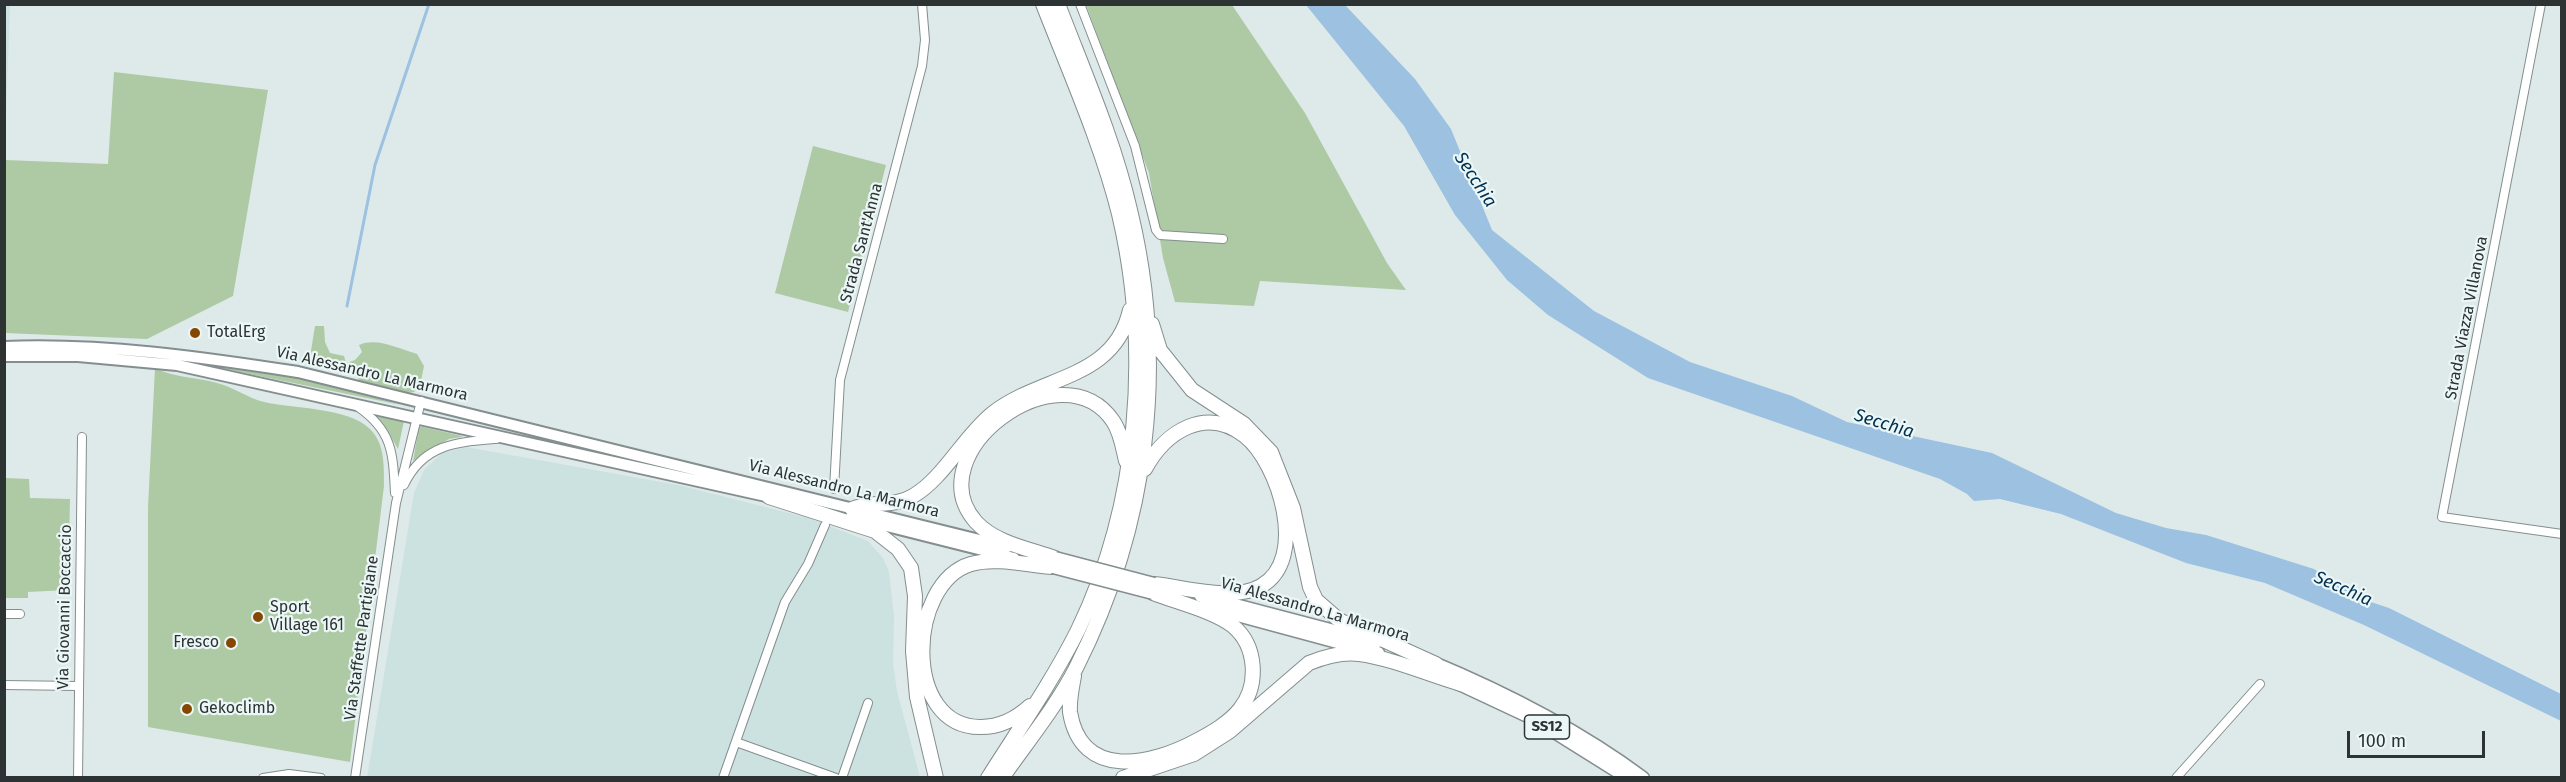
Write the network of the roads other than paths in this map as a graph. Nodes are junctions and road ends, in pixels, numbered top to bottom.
1 (922, 4) edge
2 (1043, 4) edge
3 (1058, 4) edge
4 (1080, 4) edge
5 (2541, 4) edge
6 (1223, 239) dead end
7 (1139, 294) junction
8 (4, 346) edge
9 (4, 357) edge
10 (421, 401) junction
11 (353, 404) junction
12 (417, 418) junction
13 (82, 437) dead end
14 (501, 439) junction
15 (1127, 469) junction
16 (1141, 476) junction
17 (834, 489) dead end
18 (769, 497) junction
19 (396, 503) junction
20 (852, 509) junction
21 (825, 525) dead end
22 (2562, 534) edge
23 (1054, 563) junction
24 (1153, 588) junction
25 (4, 614) edge
26 (20, 614) dead end
27 (1436, 664) junction
28 (1075, 670) junction
29 (1461, 684) junction
30 (2260, 684) dead end
31 (4, 685) edge
32 (77, 686) junction
33 (1042, 694) junction
34 (868, 703) dead end
35 (736, 742) junction
36 (78, 777) edge
37 (263, 777) edge
38 (321, 777) edge
39 (356, 777) edge
40 (723, 777) edge
41 (836, 777) edge
42 (842, 777) edge
43 (936, 777) edge
44 (988, 777) edge
45 (1002, 777) edge
46 (1123, 777) edge
47 (1628, 777) edge
48 (1643, 777) edge
49 (2176, 777) edge

1 - 17 street, Strada Sant'Anna
2 - 7 highway
3 - 7 highway
4 - 6 street
5 - 22 street, Strada Viazza Villanova
7 - 15 highway
7 - 16 highway
7 - 20 highway
7 - 27 highway
8 - 10 main road, Via Alessandro La Marmora
9 - 11 main road, Via Alessandro La Marmora
10 - 12 street, Via Staffette Partigiane
10 - 20 main road, Via Alessandro La Marmora
11 - 12 main road, Via Alessandro La Marmora
11 - 19 street
12 - 14 main road, Via Alessandro La Marmora
12 - 19 street, Via Staffette Partigiane
13 - 32 street, Via Giovanni Boccaccio
14 - 18 main road, Via Alessandro La Marmora
14 - 19 street, Via Staffette Partigiane
15 - 23 highway
15 - 33 highway
16 - 24 highway
16 - 28 highway
18 - 23 main road, Via Alessandro La Marmora
18 - 43 highway
19 - 39 street, Via Staffette Partigiane
20 - 23 main road, Via Alessandro La Marmora
21 - 35 street
23 - 24 main road, Via Alessandro La Marmora, bridge
23 - 33 highway
24 - 27 main road, Via Alessandro La Marmora
24 - 28 highway
24 - 29 main road, Via Alessandro La Marmora
25 - 26 street
27 - 48 main road, Via Alessandro La Marmora
28 - 45 highway
29 - 46 highway
29 - 47 main road, Via Alessandro La Marmora / SS12
30 - 49 street
31 - 32 street
32 - 36 street, Via Giovanni Boccaccio
33 - 44 highway
34 - 42 street
35 - 40 street
35 - 41 street
37 - 38 street

